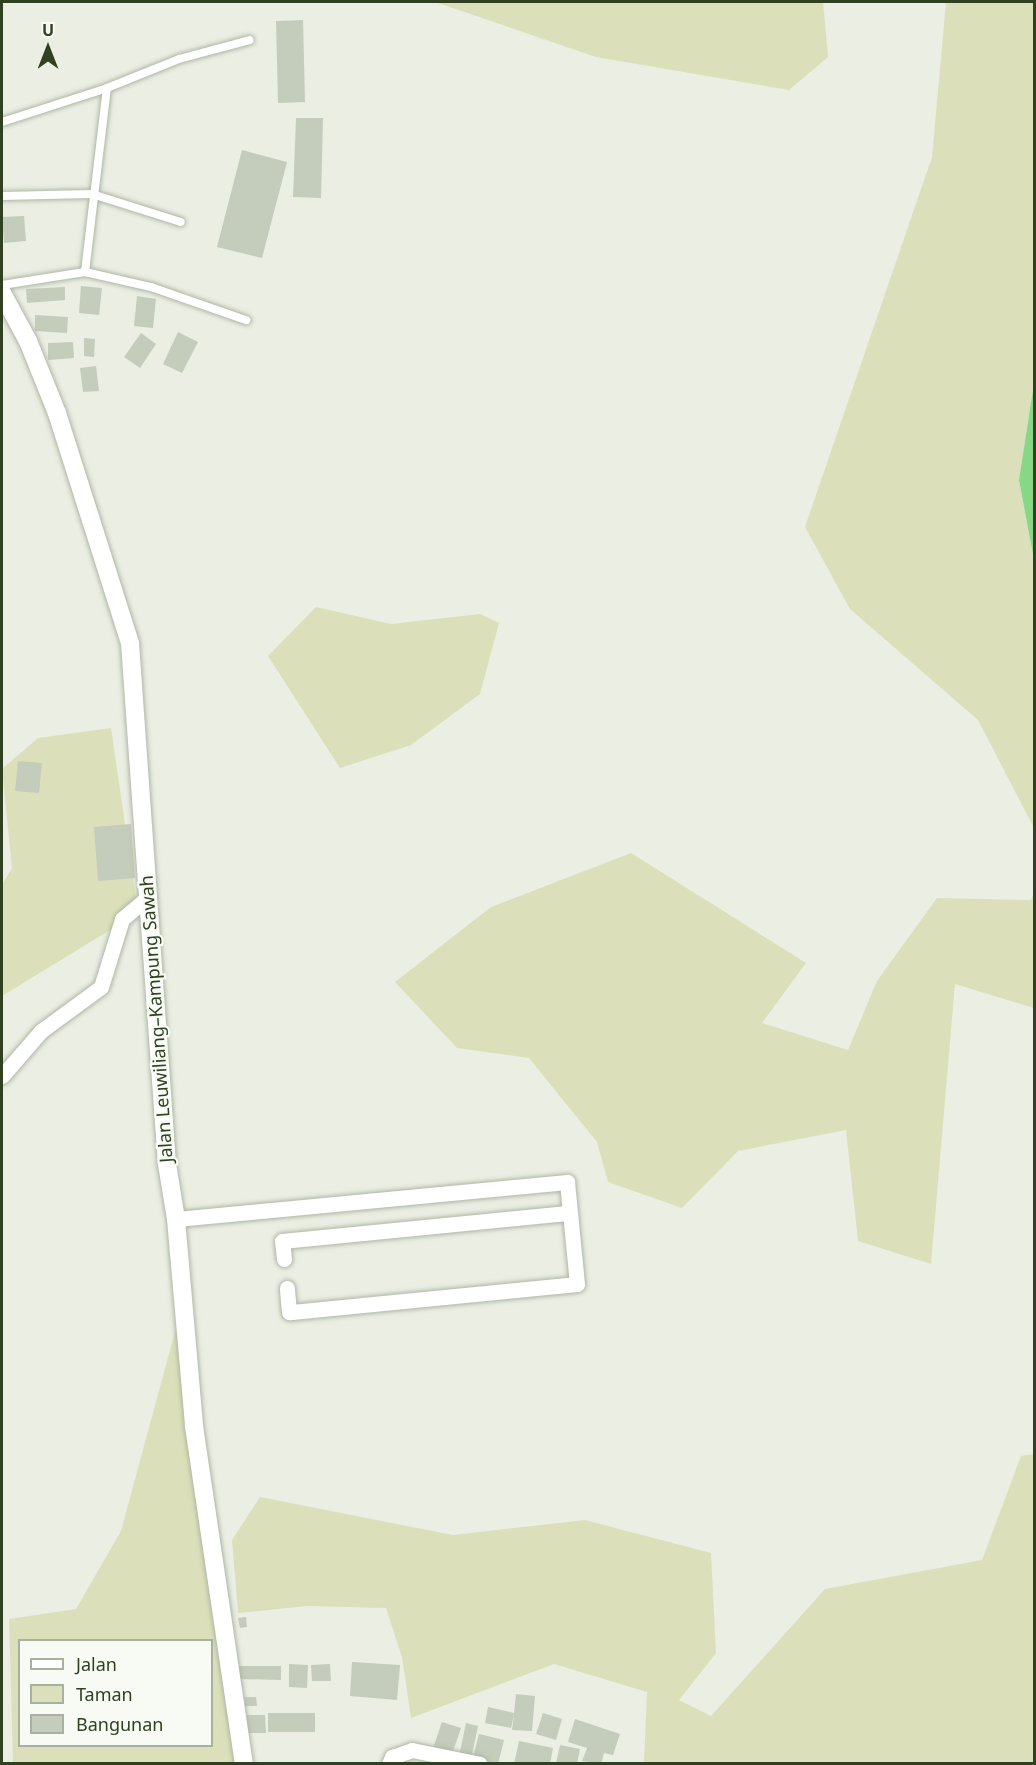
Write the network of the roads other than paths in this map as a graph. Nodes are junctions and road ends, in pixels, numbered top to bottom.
1 (250, 40) dead end
2 (106, 88) junction
3 (2, 122) edge
4 (92, 194) junction
5 (2, 196) edge
6 (181, 222) dead end
7 (85, 272) junction
8 (2, 285) edge
9 (2, 293) edge
10 (246, 320) dead end
11 (147, 897) junction
12 (2, 1076) edge
13 (570, 1213) junction
14 (176, 1219) junction
15 (284, 1259) dead end
16 (287, 1288) dead end
17 (244, 1764) edge
18 (389, 1764) edge
19 (480, 1764) edge

1 - 2 lane
2 - 3 lane
2 - 4 lane
4 - 5 lane
4 - 6 lane
4 - 7 lane
7 - 8 lane
7 - 10 lane
9 - 11 main road, Jalan Leuwiliang–Kampung Sawah
11 - 12 street
11 - 14 main road, Jalan Leuwiliang–Kampung Sawah
13 - 14 street
13 - 15 street
13 - 16 street
14 - 17 main road, Jalan Leuwiliang–Kampung Sawah
18 - 19 street

